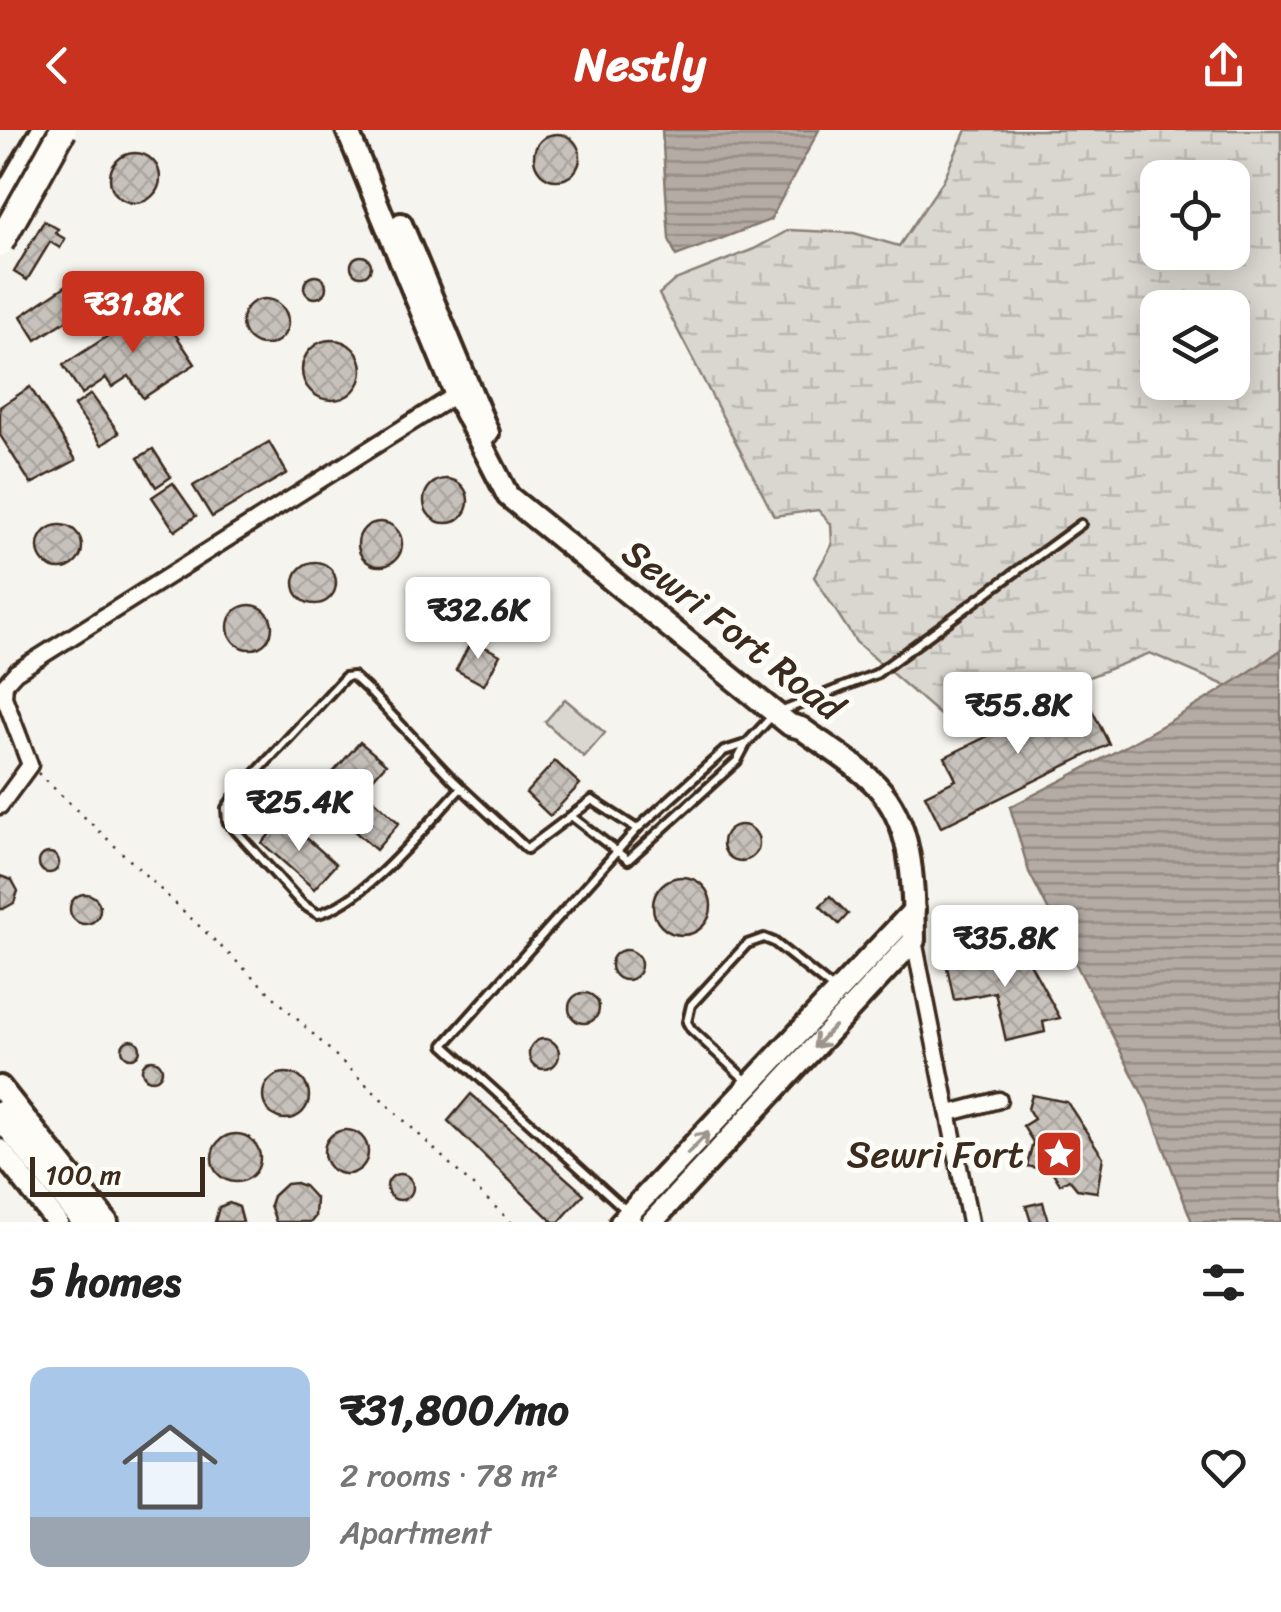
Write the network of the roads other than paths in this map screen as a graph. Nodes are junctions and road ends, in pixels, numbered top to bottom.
1 (46, 130) edge
2 (66, 130) edge
3 (348, 130) edge
4 (362, 130) edge
5 (5, 194) edge
6 (31, 196) junction
7 (0, 214) edge
8 (0, 243) edge
9 (0, 254) edge
10 (421, 290) junction
11 (462, 391) junction
12 (1081, 524) dead end
13 (780, 711) junction
14 (746, 744) junction
15 (461, 788) junction
16 (0, 806) edge
17 (572, 816) junction
18 (637, 829) junction
19 (617, 851) junction
20 (914, 910) junction
21 (914, 940) junction
22 (846, 1000) junction
23 (0, 1088) edge
24 (760, 1092) junction
25 (999, 1100) dead end
26 (950, 1113) junction
27 (0, 1114) edge
28 (0, 1134) edge
29 (0, 1150) edge
30 (630, 1219) edge
31 (56, 1222) edge
32 (70, 1222) edge
33 (86, 1222) edge
34 (107, 1222) edge
35 (652, 1222) edge
36 (970, 1222) edge

1 - 5 street
1 - 7 highway
2 - 6 street
2 - 8 highway, bridge
3 - 10 street, Sewri Fort Road
4 - 10 street
5 - 6 street
6 - 9 street
10 - 11 street, Sewri Fort Road
11 - 13 street, Sewri Fort Road
11 - 16 street
12 - 13 lane
13 - 14 lane
13 - 20 street, Sewri Fort Road
14 - 18 lane
14 - 19 lane
15 - 15 lane
15 - 17 lane
17 - 18 lane
17 - 19 lane
18 - 19 lane
19 - 30 lane
20 - 21 street, Sewri Fort Road
20 - 22 street
21 - 22 street
21 - 26 street, Sewri Fort Road
22 - 24 street
22 - 24 lane
23 - 34 street
30 -> 24 street
24 - 35 street
25 - 26 street
26 - 36 street, Sewri Fort Road
27 - 33 highway
28 - 32 highway
29 - 31 street

